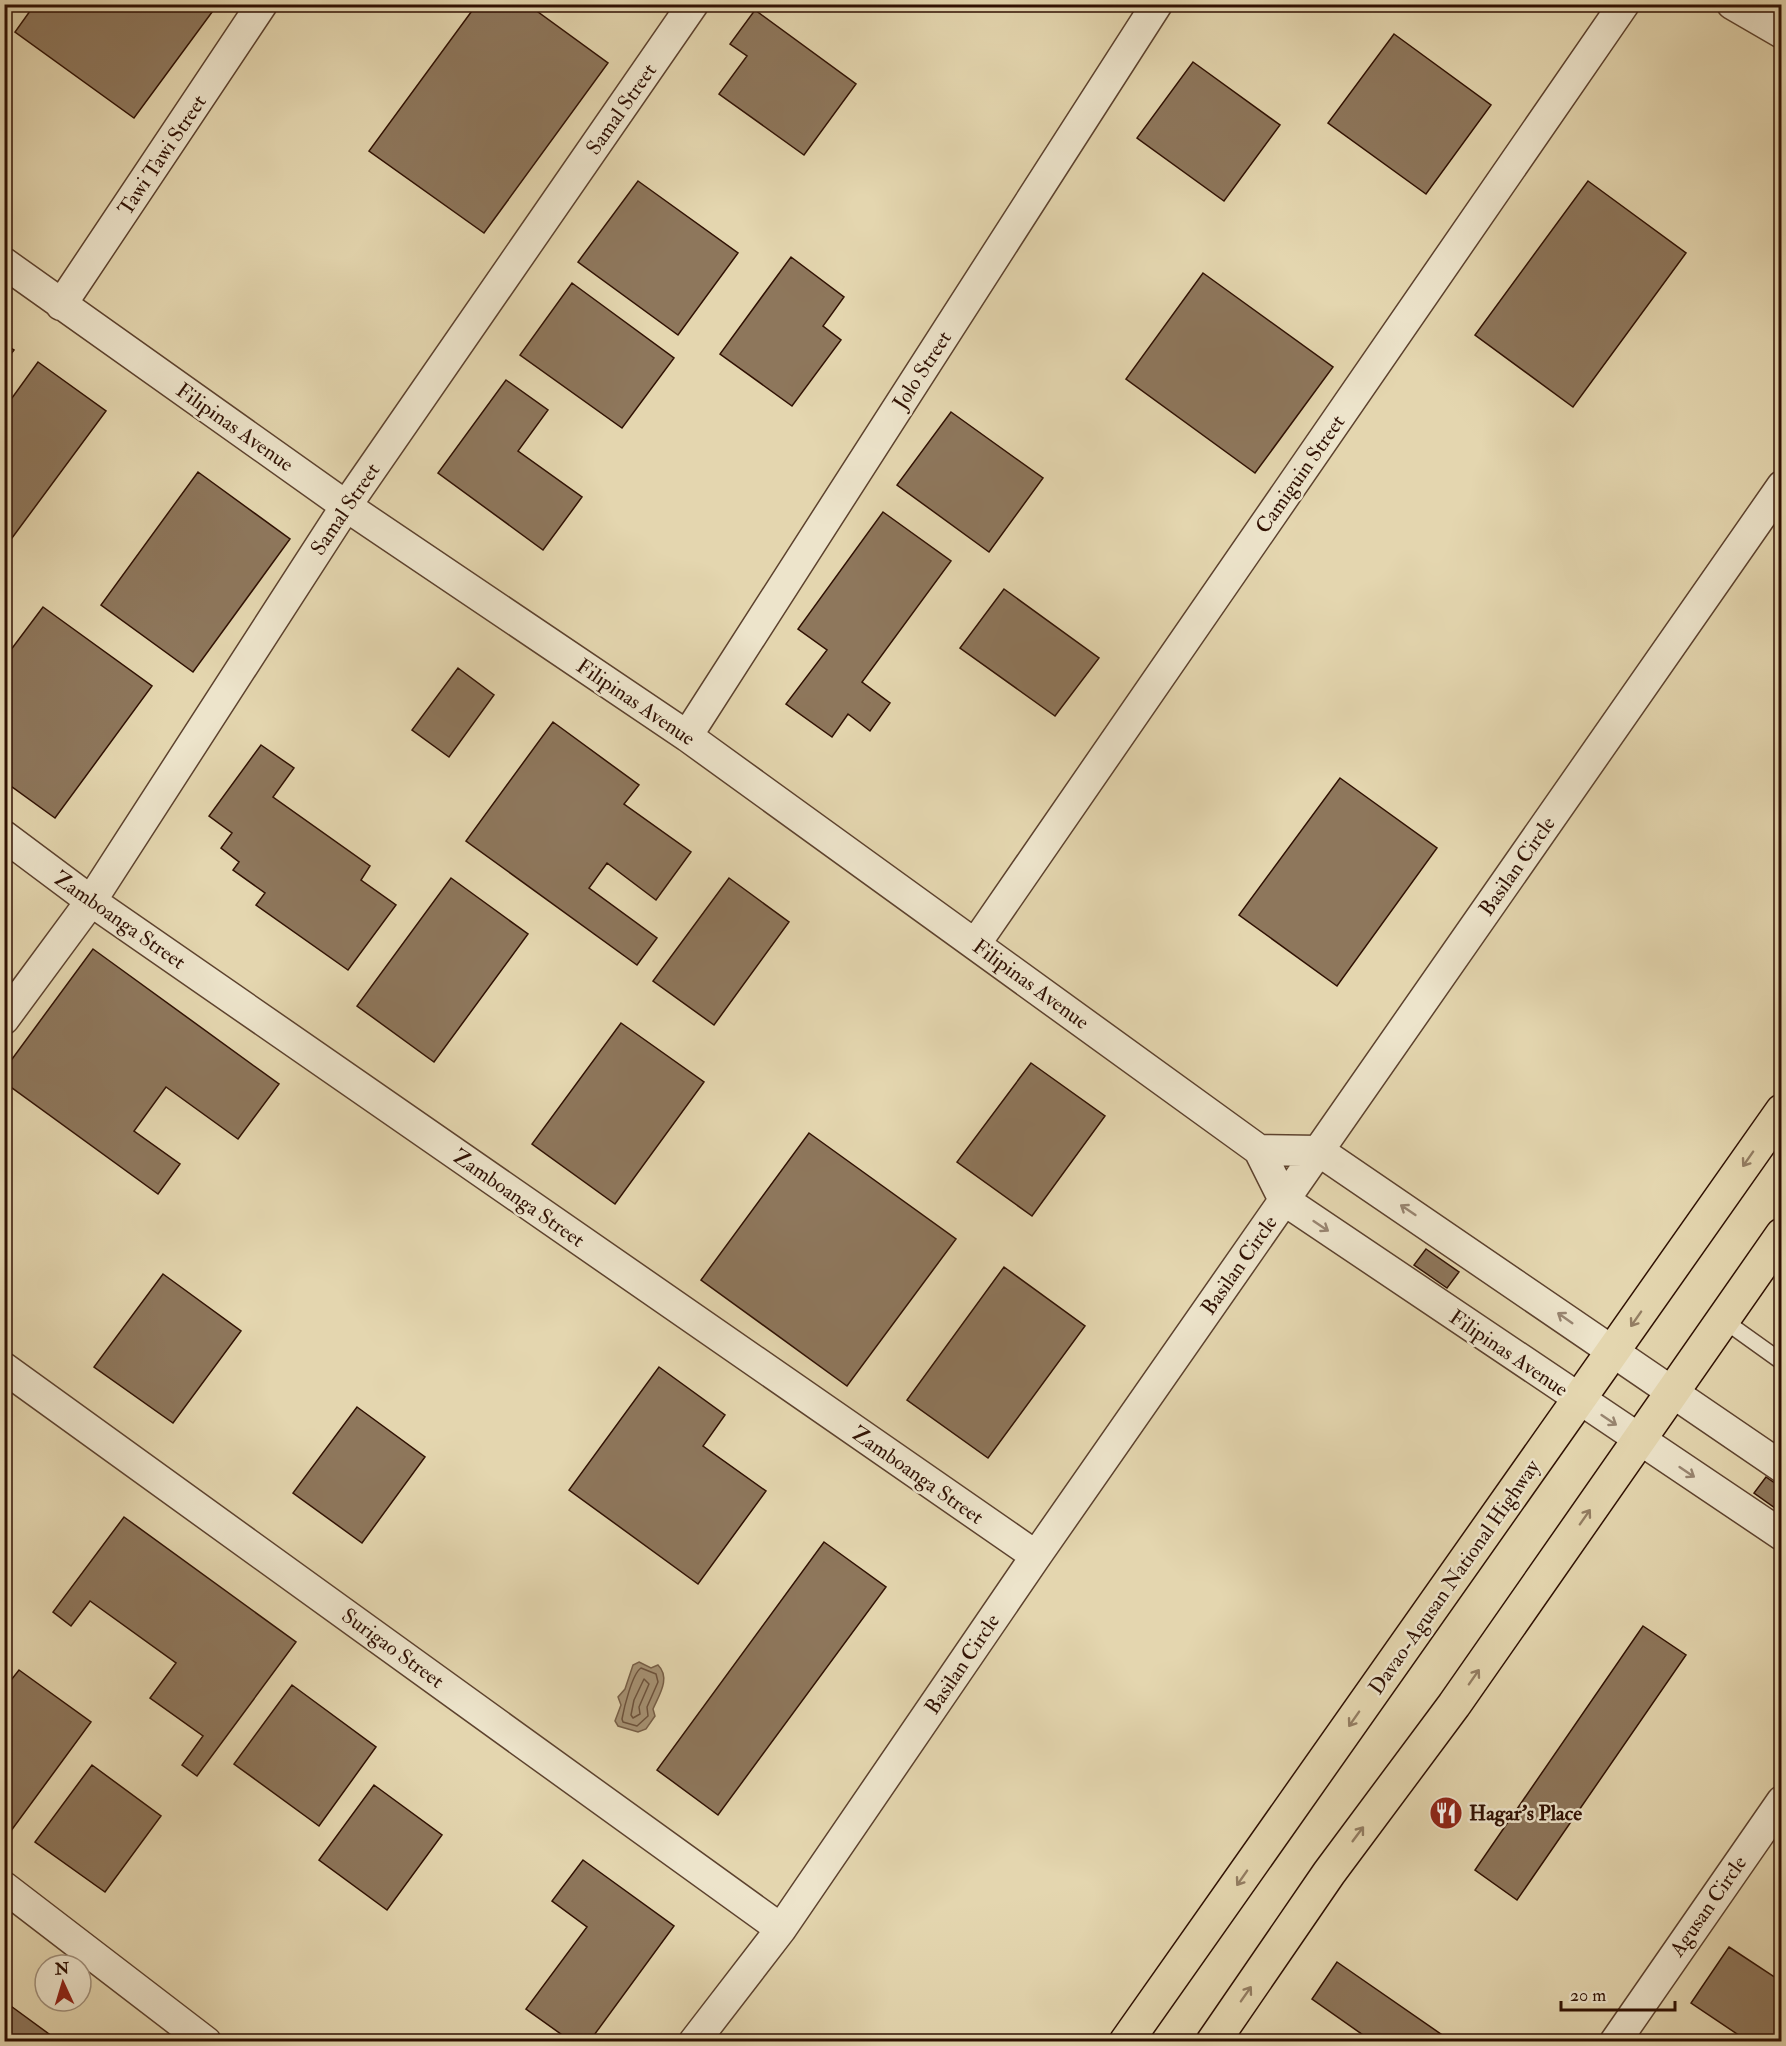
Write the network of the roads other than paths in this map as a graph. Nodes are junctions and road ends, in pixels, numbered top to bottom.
1 (262, 4) edge
2 (693, 4) edge
3 (1157, 4) edge
4 (1624, 4) edge
5 (1732, 4) edge
6 (1782, 33) edge
7 (4, 263) edge
8 (61, 305) junction
9 (1782, 486) edge
10 (346, 506) junction
11 (687, 736) junction
12 (4, 836) edge
13 (91, 901) junction
14 (976, 943) junction
15 (4, 1019) edge
16 (1782, 1111) edge
17 (1259, 1150) junction
18 (1319, 1151) junction
19 (1284, 1200) junction
20 (1782, 1235) edge
21 (1722, 1319) junction
22 (1613, 1351) junction
23 (1782, 1362) edge
24 (4, 1368) edge
25 (1672, 1391) junction
26 (1580, 1400) junction
27 (1638, 1440) junction
28 (1782, 1467) edge
29 (1782, 1536) edge
30 (1036, 1556) junction
31 (1782, 1801) edge
32 (4, 1887) edge
33 (781, 1929) junction
34 (206, 2042) edge
35 (694, 2042) edge
36 (1126, 2042) edge
37 (1213, 2042) edge
38 (1615, 2042) edge

1 - 8 street, Tawi Tawi Street
2 - 10 street, Samal Street
3 - 11 street, Jolo Street
4 - 14 street, Camiguin Street
5 - 6 street
7 - 8 street, Filipinas Avenue
8 - 10 street, Filipinas Avenue
9 - 18 street, Basilan Circle
10 - 11 street, Filipinas Avenue
10 - 13 street, Samal Street
11 - 14 street, Filipinas Avenue
12 - 13 street, Zamboanga Street
13 - 15 street, Samal Street
13 - 30 street, Zamboanga Street
14 - 17 street, Filipinas Avenue
16 -> 22 main road, Davao-Agusan National Highway
17 - 18 street
17 - 19 street, Filipinas Avenue
18 - 19 street, Basilan Circle
22 -> 18 street
19 -> 26 street, Filipinas Avenue
19 - 30 street, Basilan Circle
20 - 21 main road
21 - 23 lane
21 - 25 main road
22 - 25 street
22 - 26 main road, Davao-Agusan National Highway
24 - 33 street, Surigao Street
25 - 27 main road
25 - 28 street
26 -> 27 street, Filipinas Avenue
26 -> 36 main road, Davao-Agusan National Highway
27 -> 29 street, Filipinas Avenue
37 -> 27 main road
30 - 33 street, Basilan Circle
31 - 38 street, Agusan Circle
32 - 34 street
33 - 35 street, Basilan Circle

